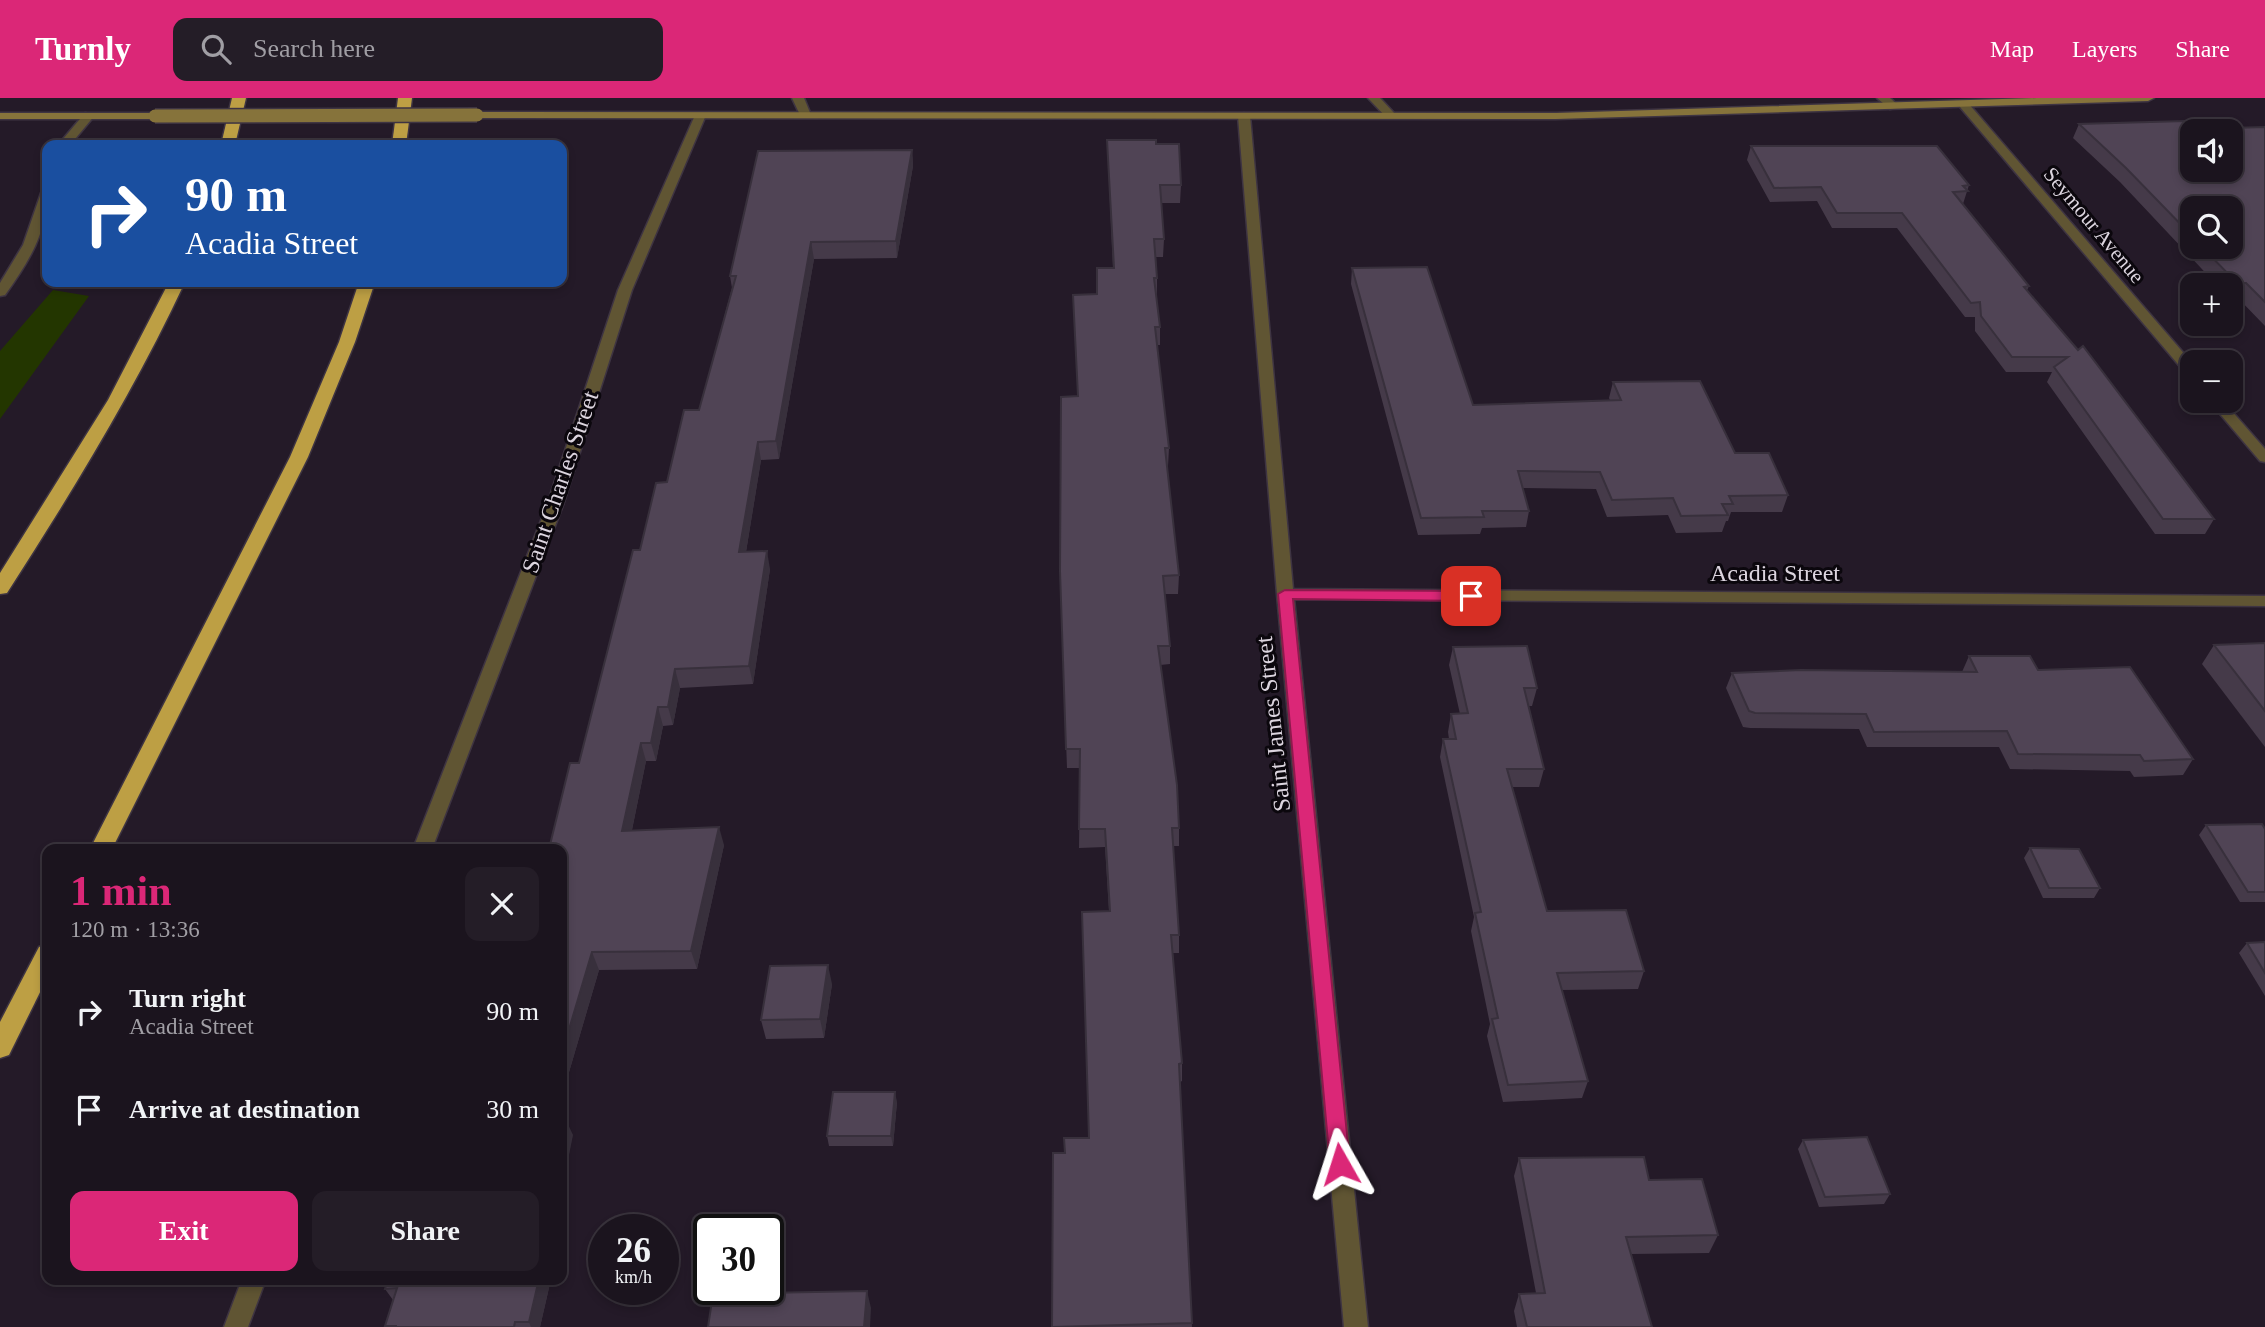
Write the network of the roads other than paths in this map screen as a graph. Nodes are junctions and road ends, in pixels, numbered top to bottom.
1 (239, 98) edge
2 (405, 98) edge
3 (798, 98) edge
4 (1374, 98) edge
5 (1882, 98) edge
6 (2148, 98) edge
7 (1964, 105) junction
8 (1894, 107) junction
9 (700, 115) junction
10 (805, 115) junction
11 (0, 116) edge
12 (89, 116) junction
13 (1244, 116) junction
14 (1391, 116) junction
15 (68, 140) edge
16 (229, 140) edge
17 (401, 140) edge
18 (42, 216) edge
19 (174, 287) edge
20 (365, 287) edge
21 (0, 292) edge
22 (2180, 358) edge
23 (2226, 413) edge
24 (2265, 458) edge
25 (0, 588) edge
26 (1285, 594) junction
27 (2265, 601) edge
28 (104, 844) edge
29 (424, 844) edge
30 (42, 964) edge
31 (0, 1047) edge
32 (252, 1285) edge
33 (236, 1327) edge
34 (1356, 1327) edge

1 - 16 highway
2 - 17 highway
3 - 10 street
4 - 14 street
5 - 8 street
6 - 7 main road
7 - 8 main road
7 - 22 street, Seymour Avenue
8 - 14 main road
9 - 10 main road
9 - 12 main road, bridge
9 - 29 street, Saint Charles Street
10 - 13 main road
11 - 12 main road
12 - 15 street
13 - 14 main road
13 - 26 street, Saint James Street
18 - 21 street
19 - 25 highway
20 - 28 highway
23 - 24 street
26 - 27 street, Acadia Street
26 - 34 street, Saint James Street
30 - 31 highway
32 - 33 street

